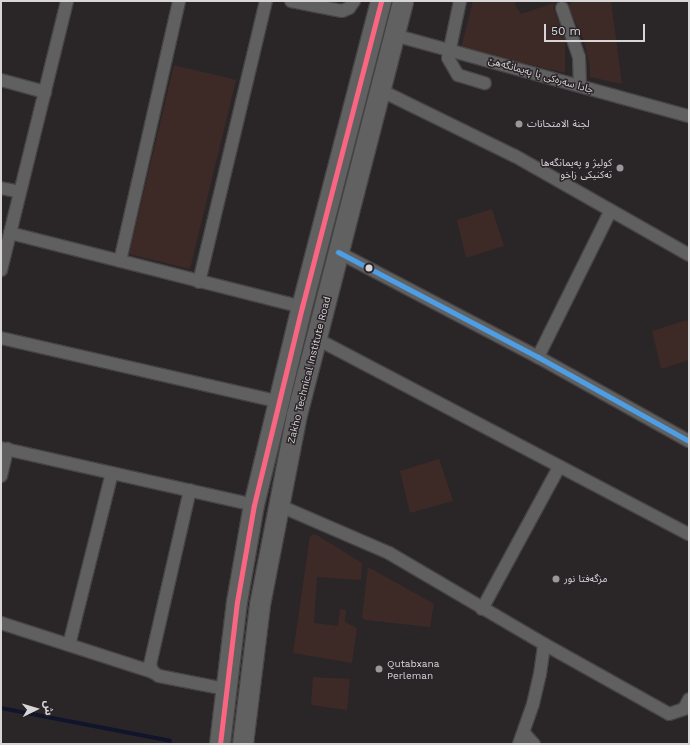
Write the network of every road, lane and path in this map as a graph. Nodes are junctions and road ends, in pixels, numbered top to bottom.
1 (67, 1) edge
2 (179, 1) edge
3 (266, 1) edge
4 (291, 1) edge
5 (354, 1) edge
6 (381, 1) edge
7 (403, 1) edge
8 (460, 1) edge
9 (562, 8) dead end
10 (394, 35) junction
11 (449, 50) junction
12 (1, 80) edge
13 (485, 84) dead end
14 (580, 86) junction
15 (380, 90) junction
16 (45, 92) junction
17 (689, 116) edge
18 (1, 188) edge
19 (20, 192) junction
20 (610, 212) junction
21 (10, 234) junction
22 (338, 252) junction
23 (689, 255) edge
24 (120, 261) junction
25 (1, 270) edge
26 (199, 282) junction
27 (302, 307) junction
28 (1, 338) edge
29 (317, 339) junction
30 (538, 357) junction
31 (280, 402) junction
32 (689, 441) edge
33 (4, 449) edge
34 (559, 467) junction
35 (112, 473) junction
36 (1, 476) edge
37 (190, 490) junction
38 (254, 505) junction
39 (278, 505) junction
40 (689, 534) edge
41 (482, 609) junction
42 (1, 623) edge
43 (544, 644) junction
44 (69, 645) junction
45 (153, 672) junction
46 (225, 689) junction
47 (689, 699) edge
48 (522, 739) edge
49 (220, 744) edge
50 (243, 744) edge
51 (534, 744) edge

1 - 16 street
2 - 24 street
3 - 26 street
4 - 5 street
6 - 27 main road
7 - 10 main road, Zakho Technical Institute Road
8 - 11 street
9 - 14 street
10 - 11 street, جادا سه‌ره‌كى يا په‌يمانگه‌هێ
10 - 15 main road, Zakho Technical Institute Road
11 - 13 street
11 - 14 street, جادا سه‌ره‌كى يا په‌يمانگه‌هێ
12 - 16 street
14 - 17 street, جادا سه‌ره‌كى يا په‌يمانگه‌هێ
15 - 20 street
15 - 22 main road, Zakho Technical Institute Road
16 - 19 street
18 - 19 street
19 - 21 street
20 - 23 street
20 - 30 street
21 - 24 street
21 - 25 street
22 - 29 main road, Zakho Technical Institute Road
22 - 30 street
24 - 26 street
26 - 27 street
27 - 31 main road
28 - 31 street
29 - 34 street
29 - 39 main road, Zakho Technical Institute Road
30 - 32 street
31 - 38 main road
33 - 35 street
33 - 36 street
34 - 40 street
34 - 41 street
35 - 37 street
35 - 44 street
37 - 38 street
37 - 45 street
38 - 46 main road
39 - 41 street
39 - 50 main road, Zakho Technical Institute Road
41 - 43 street
42 - 44 street
43 - 47 street
43 - 48 street
44 - 45 street
45 - 46 street
46 - 49 main road
48 - 51 street

